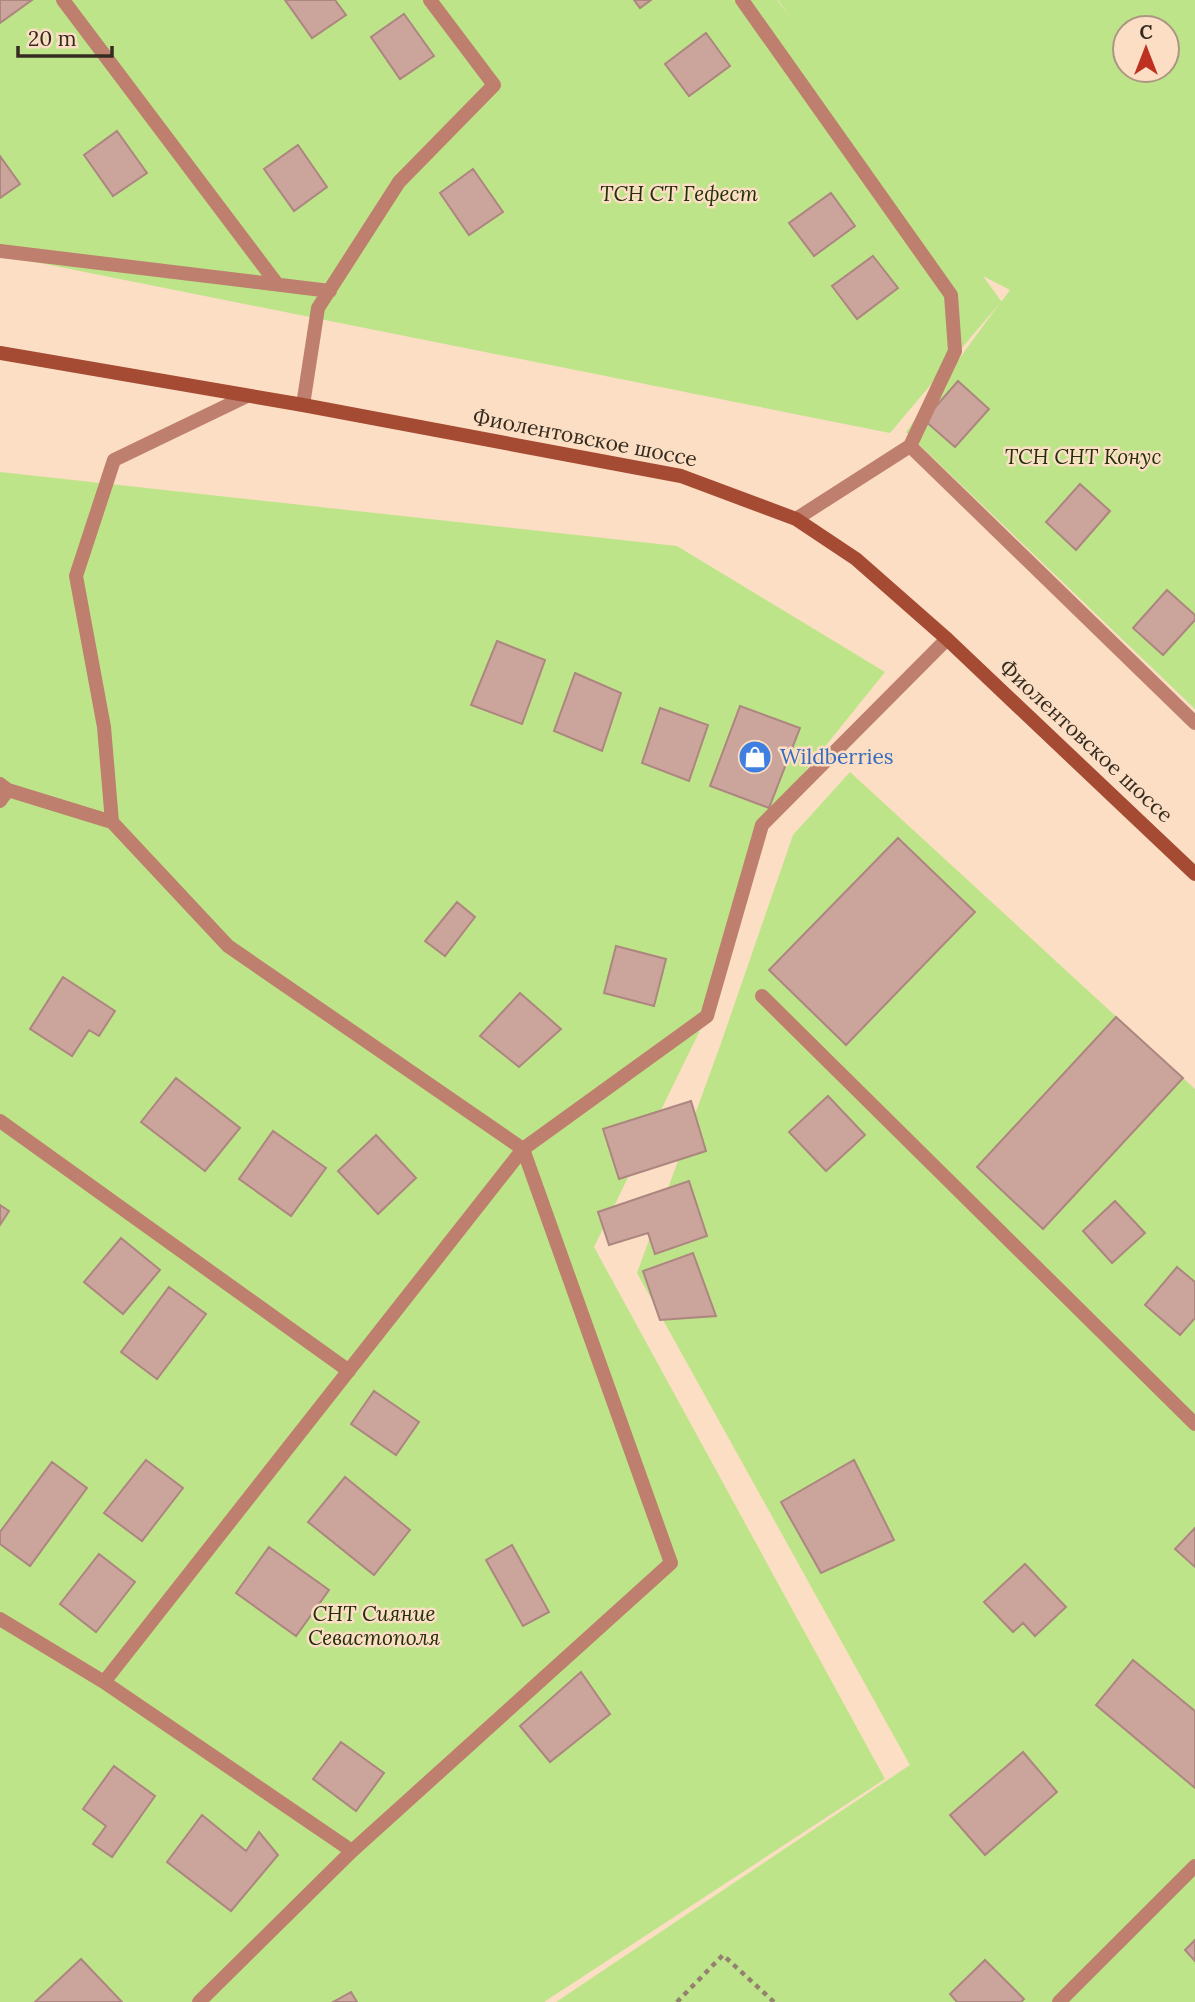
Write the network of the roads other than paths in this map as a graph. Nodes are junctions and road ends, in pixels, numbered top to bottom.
1 (63, 0) edge
2 (430, 0) edge
3 (742, 0) edge
4 (0, 251) edge
5 (277, 284) junction
6 (330, 290) junction
7 (0, 353) edge
8 (247, 396) junction
9 (303, 405) junction
10 (910, 446) junction
11 (796, 519) junction
12 (947, 639) junction
13 (1195, 723) edge
14 (3, 791) edge
15 (112, 822) junction
16 (1195, 874) edge
17 (762, 996) dead end
18 (0, 1121) edge
19 (523, 1149) junction
20 (349, 1371) junction
21 (1195, 1424) edge
22 (0, 1619) edge
23 (104, 1682) junction
24 (352, 1851) junction
25 (1195, 1866) edge
26 (199, 2002) edge
27 (1059, 2002) edge

1 - 5 lane
2 - 6 lane
3 - 10 lane
4 - 5 lane
5 - 6 lane
6 - 9 lane
7 - 8 main road, Фиолентовское шоссе
8 - 9 main road, Фиолентовское шоссе
8 - 15 lane
9 - 11 main road, Фиолентовское шоссе
10 - 11 lane
10 - 13 lane
11 - 12 main road, Фиолентовское шоссе
12 - 16 main road, Фиолентовское шоссе
12 - 19 lane
14 - 15 lane
15 - 19 lane
17 - 21 lane
18 - 20 lane
19 - 20 lane
19 - 24 lane
20 - 23 lane
22 - 23 lane
23 - 24 lane
24 - 26 lane
25 - 27 lane

